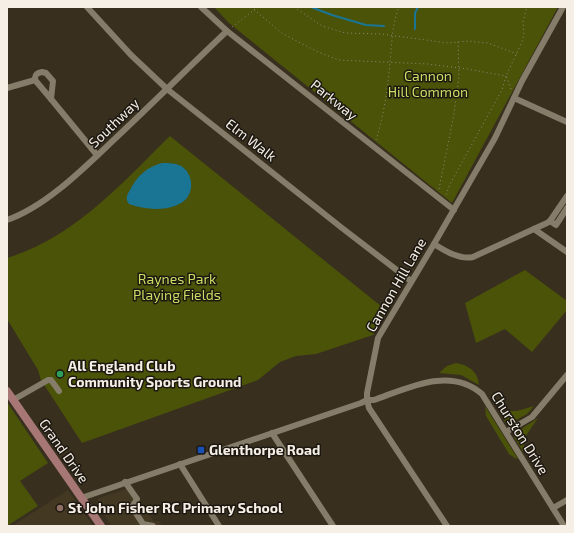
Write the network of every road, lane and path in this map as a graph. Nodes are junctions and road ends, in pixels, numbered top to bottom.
1 (87, 7) edge
2 (201, 7) edge
3 (251, 7) edge
4 (258, 7) edge
5 (294, 7) edge
6 (399, 7) edge
7 (527, 7) edge
8 (563, 7) edge
9 (254, 10) junction
10 (227, 30) junction
11 (392, 36) junction
12 (458, 42) junction
13 (517, 54) junction
14 (390, 61) junction
15 (458, 68) junction
16 (506, 76) junction
17 (34, 80) junction
18 (7, 88) edge
19 (167, 89) junction
20 (515, 96) junction
21 (51, 99) junction
22 (567, 122) edge
23 (374, 147) junction
24 (98, 155) junction
25 (567, 196) edge
26 (436, 197) junction
27 (443, 203) junction
28 (567, 208) edge
29 (454, 210) junction
30 (7, 220) edge
31 (550, 221) junction
32 (534, 230) junction
33 (434, 244) junction
34 (567, 252) edge
35 (411, 281) junction
36 (567, 375) edge
37 (7, 391) edge
38 (59, 391) dead end
39 (13, 400) junction
40 (367, 400) junction
41 (506, 432) junction
42 (272, 433) junction
43 (180, 464) junction
44 (125, 482) junction
45 (81, 498) junction
46 (567, 500) edge
47 (553, 508) junction
48 (100, 526) edge
49 (153, 526) edge
50 (219, 526) edge
51 (333, 526) edge
52 (447, 526) edge
53 (564, 526) edge

1 - 19 street, Elm Walk
2 - 10 street, Parkway
3 - 9 path
4 - 9 path
5 - 11 path
6 - 11 path
7 - 13 path
8 - 20 street, Cannon Hill Lane
9 - 10 path
9 - 14 path
10 - 19 street, Southway
10 - 23 street, Parkway
11 - 12 path
11 - 14 path
12 - 13 path
12 - 15 path
13 - 16 path
14 - 15 path
14 - 23 path
15 - 16 path
15 - 26 path
16 - 20 path
16 - 27 path
17 - 18 street
17 - 21 street
17 - 21 street
19 - 24 street, Southway
19 - 35 street, Elm Walk
20 - 22 street
20 - 29 street, Cannon Hill Lane
21 - 24 street
23 - 26 street, Parkway
24 - 30 street, Southway
25 - 31 street
26 - 27 street, Parkway
27 - 29 street, Parkway
28 - 31 street
29 - 33 street, Cannon Hill Lane
31 - 32 street
32 - 33 street
32 - 34 street
33 - 35 street, Cannon Hill Lane
35 - 40 street, Cannon Hill Lane
36 - 41 street
37 - 39 main road, Grand Drive
38 - 39 street
39 - 45 main road, Grand Drive
40 - 41 street, Churston Drive
40 - 42 street
40 - 52 street
41 - 47 street, Churston Drive
42 - 43 street
42 - 51 street
43 - 44 street
43 - 50 street
44 - 45 street
44 - 49 street
45 - 48 main road, Grand Drive
46 - 47 street
47 - 53 street, Churston Drive

